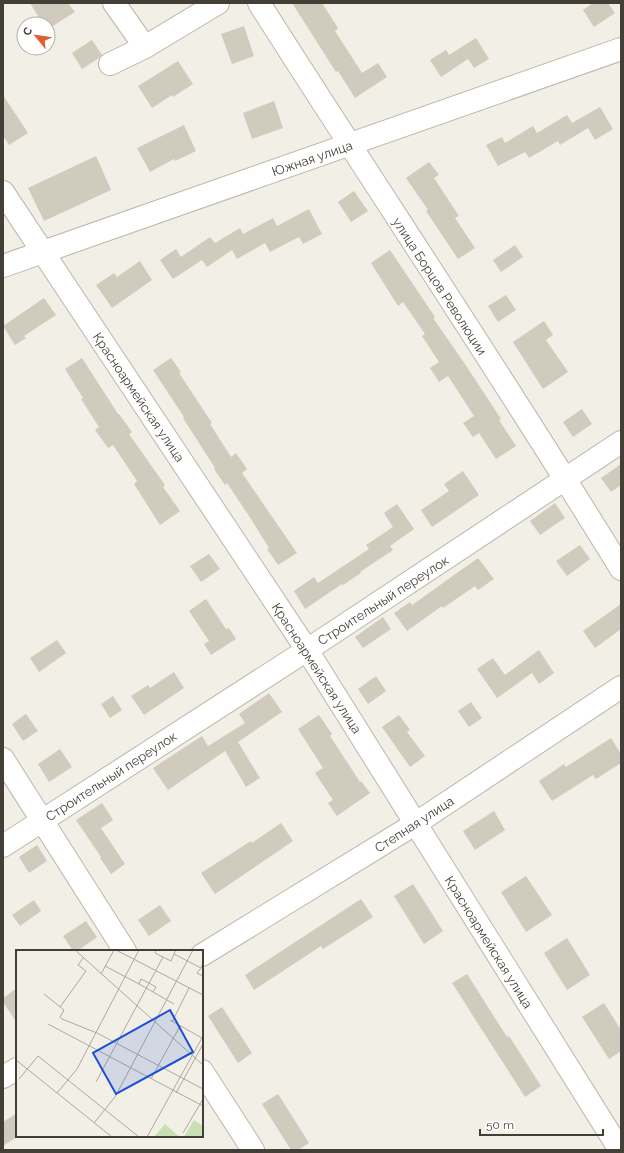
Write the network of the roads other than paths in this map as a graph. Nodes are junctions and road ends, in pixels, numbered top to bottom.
1 (114, 3) edge
2 (218, 3) edge
3 (258, 3) edge
4 (145, 47) junction
5 (621, 49) edge
6 (110, 64) dead end
7 (349, 145) junction
8 (3, 192) edge
9 (42, 253) junction
10 (3, 266) edge
11 (621, 442) edge
12 (566, 479) junction
13 (621, 569) edge
14 (307, 650) junction
15 (621, 687) edge
16 (3, 759) edge
17 (43, 820) junction
18 (415, 824) junction
19 (3, 846) edge
20 (124, 950) edge
21 (203, 954) edge
22 (16, 1069) edge
23 (203, 1073) edge
24 (3, 1077) edge
25 (253, 1150) edge
26 (620, 1150) edge

1 - 4 street
2 - 4 street
3 - 7 street, улица Борцов Революции
4 - 6 street
5 - 7 street, Южная улица
7 - 9 street, Южная улица
7 - 12 street, улица Борцов Революции
8 - 9 street, Красноармейская улица
9 - 10 street, Южная улица
9 - 14 street, Красноармейская улица
11 - 12 street, Строительный переулок
12 - 13 street, улица Борцов Революции
12 - 14 street, Строительный переулок
14 - 17 street, Строительный переулок
14 - 18 street, Красноармейская улица
15 - 18 street, Степная улица
16 - 17 street
17 - 19 street, Строительный переулок
17 - 20 street
18 - 21 street, Степная улица
18 - 26 street, Красноармейская улица
22 - 24 street
23 - 25 street

